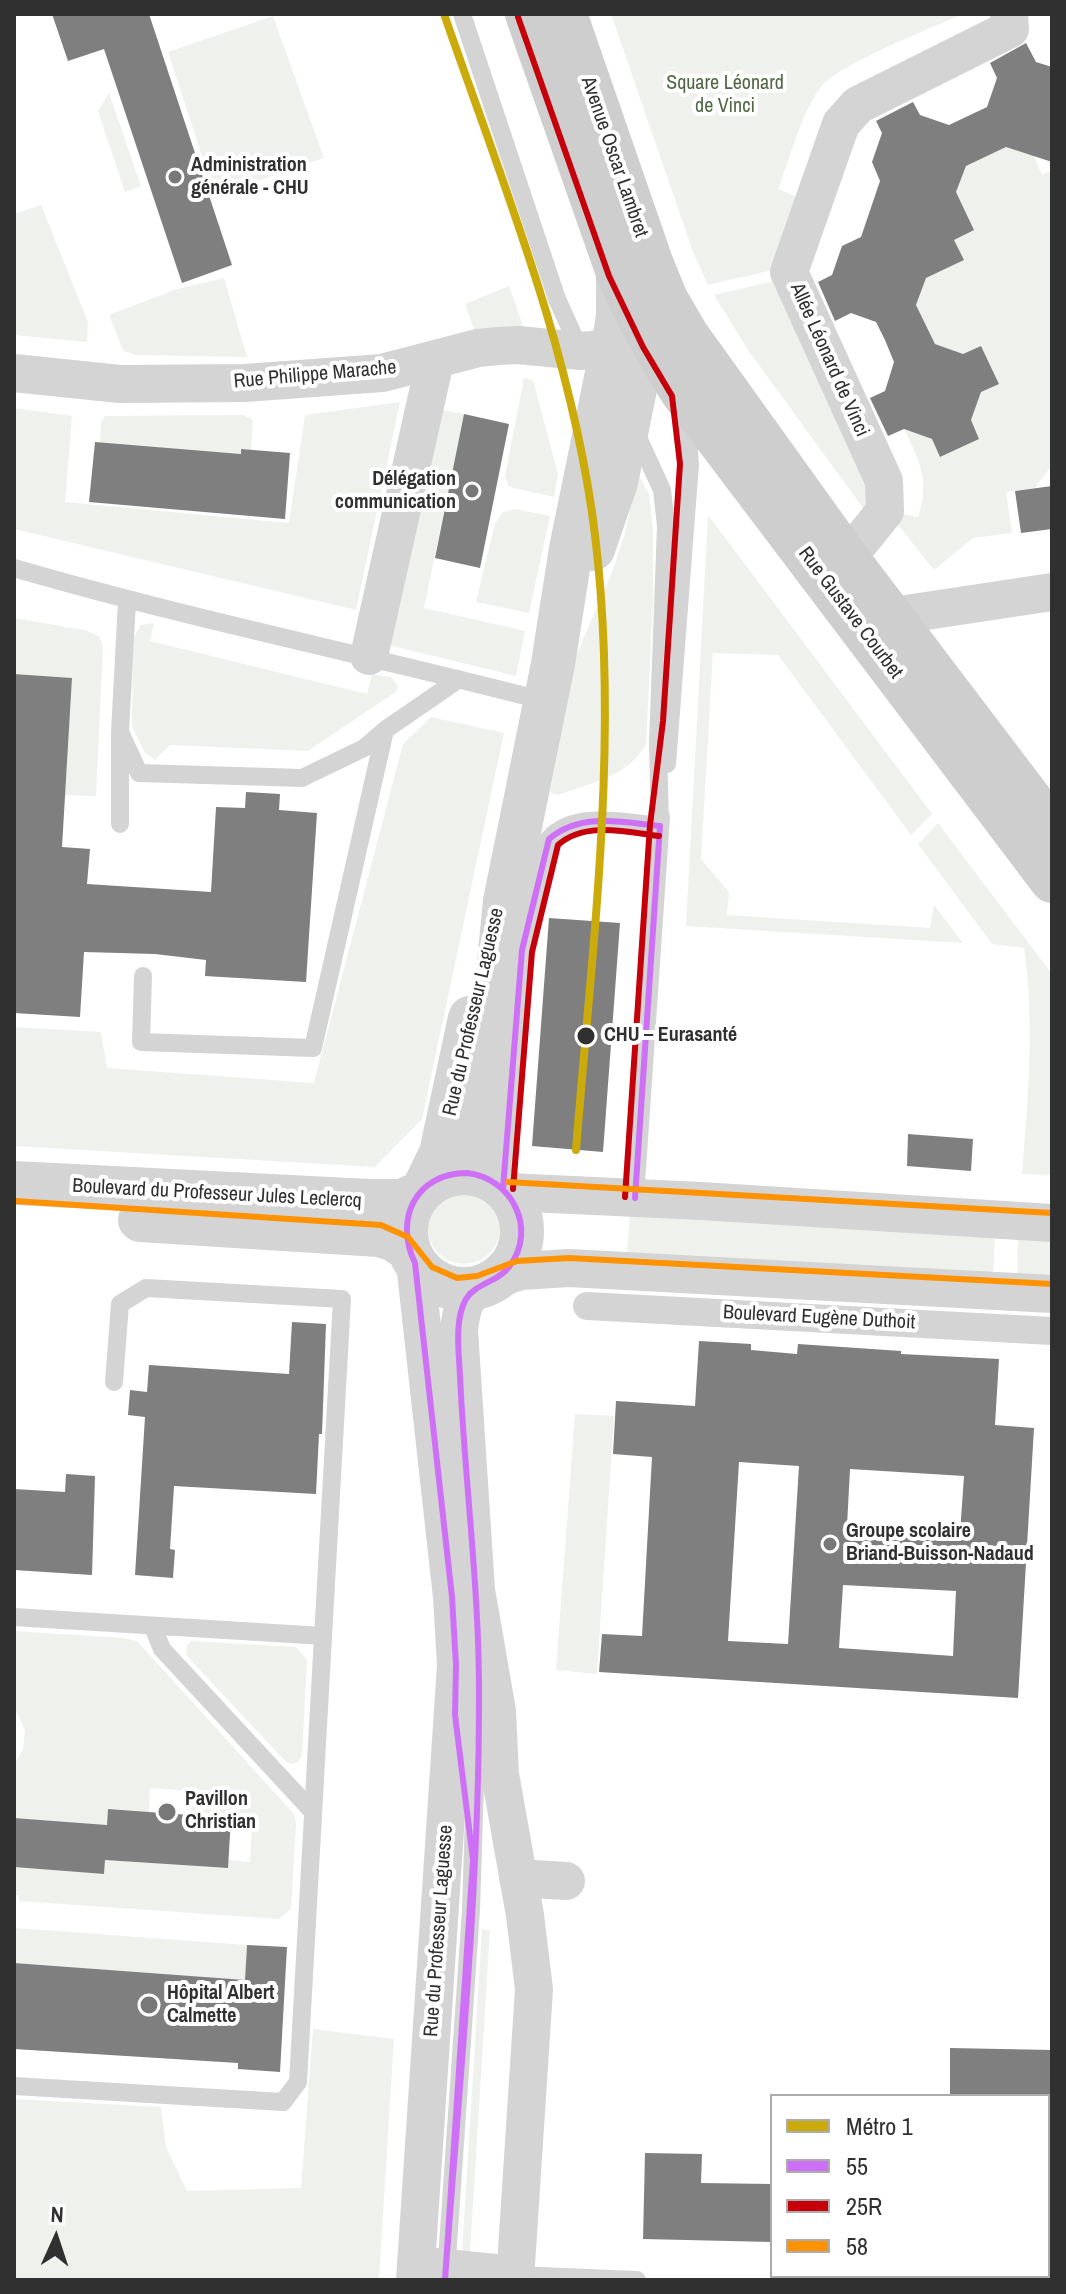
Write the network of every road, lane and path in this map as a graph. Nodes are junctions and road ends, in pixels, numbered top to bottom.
1 (462, 14) edge
2 (527, 14) edge
3 (565, 14) edge
4 (1009, 14) edge
5 (666, 299) junction
6 (612, 355) junction
7 (435, 361) junction
8 (14, 373) edge
9 (682, 392) junction
10 (629, 420) junction
11 (847, 558) junction
12 (14, 568) edge
13 (1052, 592) edge
14 (127, 601) junction
15 (893, 616) junction
16 (369, 656) junction
17 (459, 679) junction
18 (549, 682) junction
19 (385, 730) junction
20 (120, 732) junction
21 (1048, 815) edge
22 (120, 824) dead end
23 (660, 826) junction
24 (533, 836) junction
25 (1052, 881) edge
26 (143, 976) dead end
27 (14, 1183) edge
28 (502, 1187) junction
29 (421, 1191) junction
30 (635, 1198) junction
31 (14, 1211) edge
32 (1052, 1223) edge
33 (411, 1256) junction
34 (487, 1284) junction
35 (1052, 1294) edge
36 (587, 1306) dead end
37 (1052, 1331) edge
38 (114, 1382) dead end
39 (476, 1590) junction
40 (14, 1617) edge
41 (153, 1627) junction
42 (323, 1636) junction
43 (455, 1715) junction
44 (313, 1812) junction
45 (473, 1860) junction
46 (518, 1878) junction
47 (566, 1881) dead end
48 (14, 2086) edge
49 (431, 2273) edge
50 (515, 2277) edge
51 (637, 2280) edge

1 - 6 lane
2 - 6 main road, Avenue Oscar Lambret
3 - 5 main road, Avenue Oscar Lambret
4 - 11 street, Allée Léonard de Vinci
5 - 6 street, Rue du Professeur Laguesse
5 - 11 main road, Rue Gustave Courbet
6 - 7 street, Rue Philippe Marache
6 - 9 main road, Rue Gustave Courbet
6 - 10 lane
6 - 10 street, Rue du Professeur Laguesse
6 - 18 street, Rue du Professeur Laguesse
7 - 8 street, Rue Philippe Marache
7 - 16 street
9 - 23 lane
9 - 25 main road, Rue Gustave Courbet
10 - 18 street, Rue du Professeur Laguesse
10 - 23 lane
11 - 15 main road, Rue Gustave Courbet
12 - 14 lane
13 - 15 street
14 - 16 lane
14 - 20 lane
15 - 21 main road, Rue Gustave Courbet
16 - 17 lane
17 - 18 lane
17 - 19 lane
18 - 24 street, Rue du Professeur Laguesse
19 - 20 lane
19 - 26 lane
20 - 22 lane
23 - 24 lane
23 - 30 lane
24 - 28 street, Rue du Professeur Laguesse
24 - 29 street, Rue du Professeur Laguesse
27 - 29 street, Boulevard du Professeur Jules Leclercq
28 - 29 street
28 - 30 street
28 - 34 street
29 - 33 street
30 - 32 street
31 - 33 street, Boulevard du Professeur Jules Leclercq
33 - 34 street
33 - 43 street, Rue du Professeur Laguesse
34 - 35 street, Boulevard Eugène Duthoit
34 - 39 street
36 - 37 street, Boulevard Eugène Duthoit
38 - 42 lane
39 - 45 lane
39 - 46 street
40 - 41 lane
41 - 42 lane
41 - 44 lane
42 - 44 lane
43 - 45 lane
43 - 49 street, Rue du Professeur Laguesse
44 - 48 lane
45 - 49 lane
46 - 47 street
46 - 50 street
49 - 50 street
50 - 51 lane

